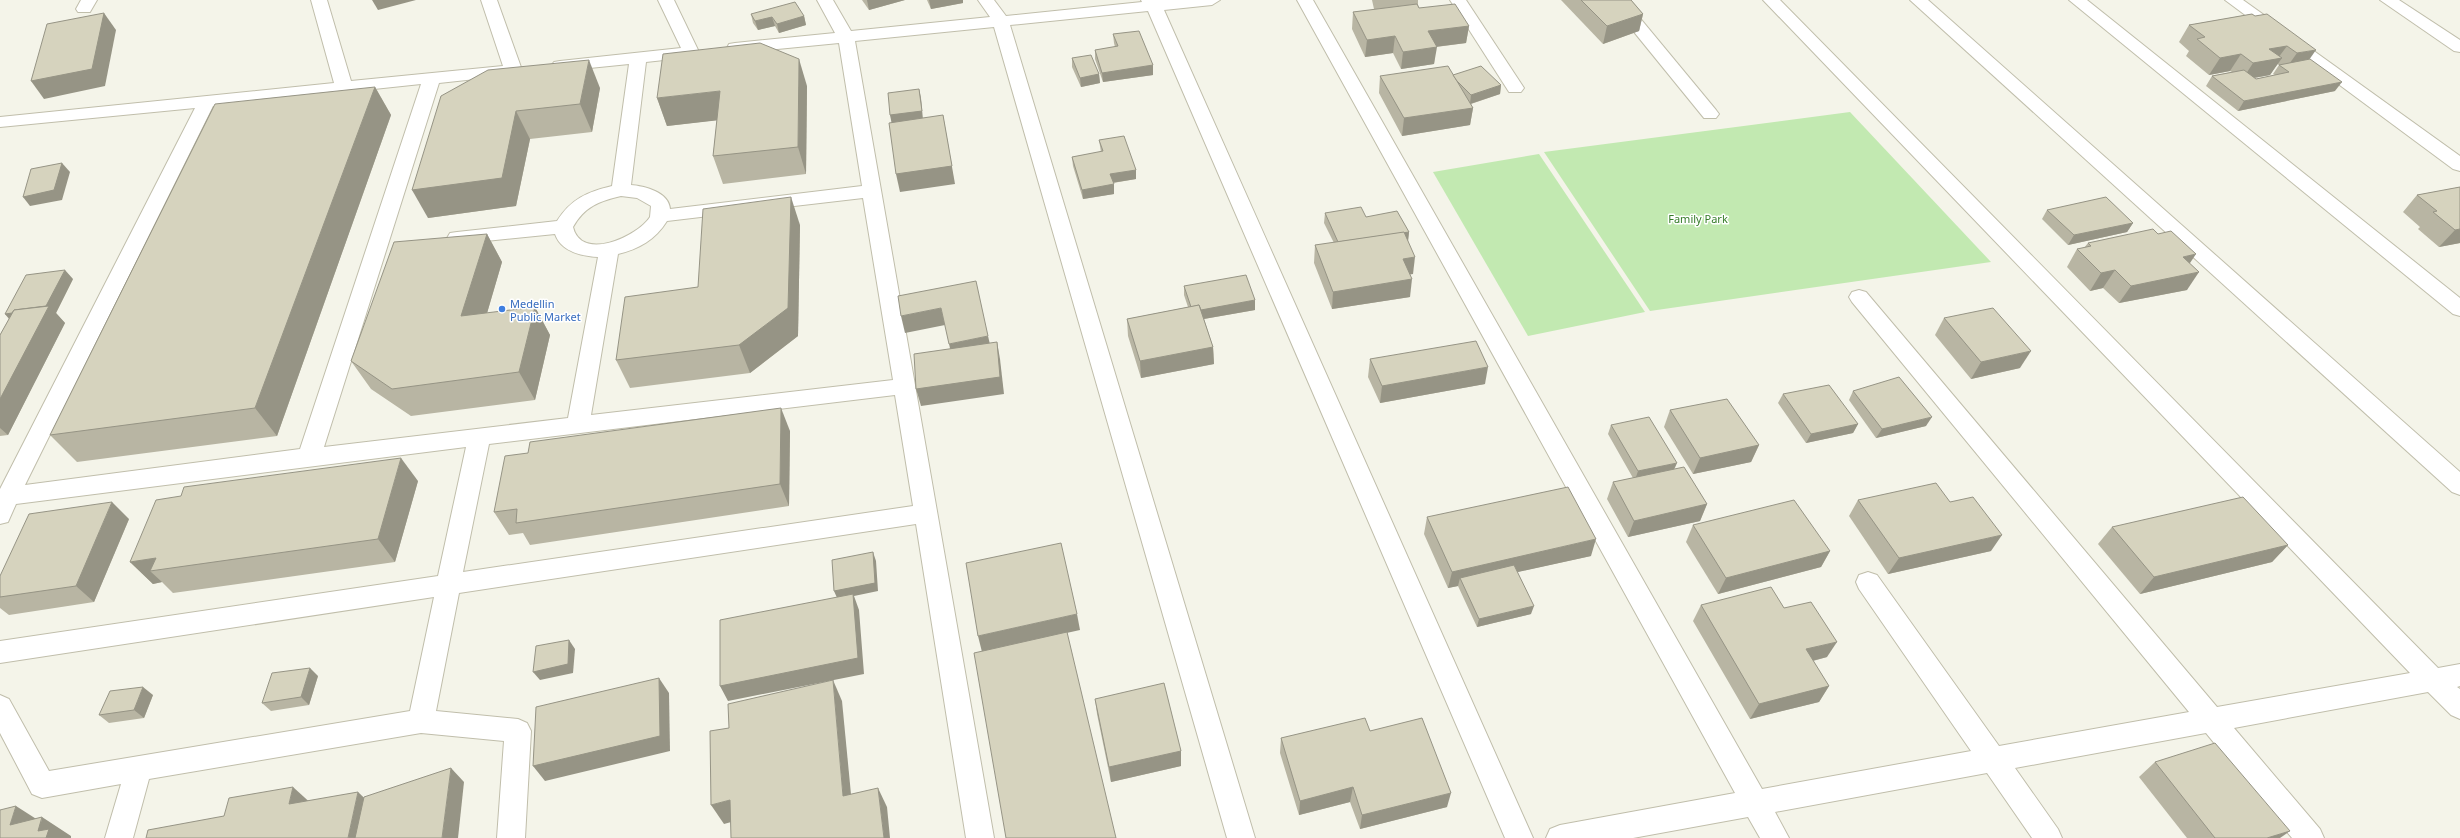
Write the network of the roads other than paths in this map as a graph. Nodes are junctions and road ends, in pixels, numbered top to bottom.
1 (319, 0) edge
2 (490, 0) edge
3 (666, 0) edge
4 (825, 0) edge
5 (986, 0) edge
6 (1212, 0) edge
7 (1305, 0) edge
8 (1458, 0) edge
9 (1616, 0) edge
10 (1771, 0) edge
11 (1918, 0) edge
12 (2077, 0) edge
13 (2233, 0) edge
14 (2388, 0) edge
15 (1152, 3) edge
16 (1001, 21) junction
17 (846, 37) junction
18 (2460, 47) edge
19 (707, 51) junction
20 (638, 58) junction
21 (529, 69) junction
22 (432, 78) junction
23 (344, 88) junction
24 (1516, 88) dead end
25 (206, 101) junction
26 (1710, 114) dead end
27 (0, 122) edge
28 (2460, 165) edge
29 (621, 190) junction
30 (871, 191) junction
31 (660, 216) junction
32 (563, 227) junction
33 (440, 240) edge
34 (609, 250) junction
35 (1859, 297) dead end
36 (2460, 309) edge
37 (905, 386) junction
38 (578, 424) junction
39 (479, 436) junction
40 (309, 457) junction
41 (2460, 486) edge
42 (4, 506) edge
43 (926, 513) junction
44 (1868, 582) dead end
45 (449, 585) junction
46 (0, 652) edge
47 (2460, 675) edge
48 (2434, 680) junction
49 (0, 707) edge
50 (2460, 707) edge
51 (422, 721) junction
52 (2212, 721) junction
53 (1993, 760) junction
54 (139, 768) junction
55 (1755, 803) junction
56 (119, 838) edge
57 (511, 838) edge
58 (980, 838) edge
59 (1241, 838) edge
60 (1519, 838) edge
61 (1560, 838) edge
62 (1775, 838) edge
63 (2048, 838) edge
64 (2310, 838) edge

1 - 23 street
2 - 21 street
3 - 19 street
4 - 17 street
5 - 16 street
6 - 15 street
7 - 55 street
8 - 24 street
9 - 26 street
10 - 48 street
11 - 41 street
12 - 36 street
13 - 28 street
14 - 18 street
15 - 16 street
15 - 60 street
16 - 17 street
16 - 59 street
17 - 19 street
17 - 30 street
19 - 20 street
20 - 21 street
20 - 29 street
21 - 22 street
22 - 23 street
22 - 40 street
23 - 25 street
25 - 27 street
25 - 42 street
29 - 31 street
29 - 32 street
30 - 31 street
30 - 37 street
31 - 34 street
32 - 33 street
32 - 34 street
34 - 38 street
35 - 52 street
37 - 38 street
37 - 43 street
38 - 39 street
39 - 40 street
39 - 45 street
40 - 42 street
43 - 45 street
43 - 58 street
44 - 53 street
45 - 46 street
45 - 51 street
47 - 48 street
48 - 50 street
48 - 52 street
49 - 54 street
51 - 54 street
51 - 57 street
52 - 53 street
52 - 64 street
53 - 55 street
53 - 63 street
54 - 56 street
55 - 61 street
55 - 62 street

